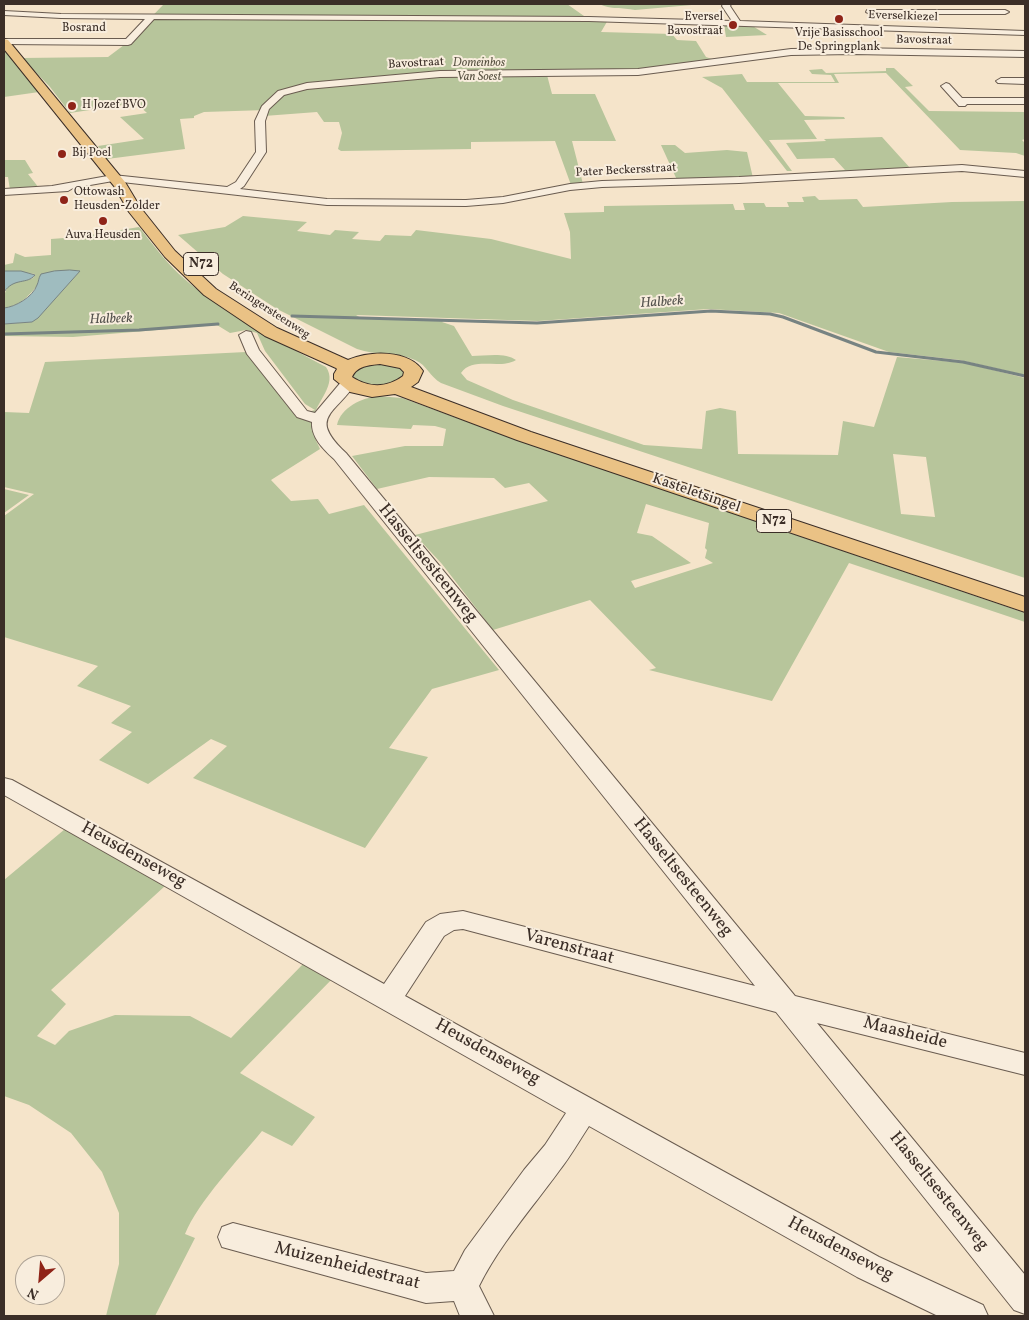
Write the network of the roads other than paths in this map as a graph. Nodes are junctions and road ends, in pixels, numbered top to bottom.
1 (727, 4) edge
2 (992, 4) edge
3 (4, 12) edge
4 (870, 12) dead end
5 (152, 16) junction
6 (738, 24) junction
7 (757, 24) junction
8 (766, 33) dead end
9 (1025, 33) edge
10 (4, 42) edge
11 (780, 44) dead end
12 (791, 52) junction
13 (1024, 55) edge
14 (1001, 81) dead end
15 (1025, 81) edge
16 (946, 86) dead end
17 (1025, 101) edge
18 (1025, 174) edge
19 (117, 182) junction
20 (229, 191) junction
21 (4, 192) edge
22 (131, 202) junction
23 (212, 273) dead end
24 (233, 288) dead end
25 (254, 302) dead end
26 (278, 317) dead end
27 (246, 335) dead end
28 (310, 344) junction
29 (364, 361) junction
30 (347, 376) junction
31 (403, 385) junction
32 (365, 390) junction
33 (320, 419) junction
34 (340, 456) junction
35 (1025, 588) edge
36 (1025, 605) edge
37 (4, 785) edge
38 (389, 998) junction
39 (785, 1004) junction
40 (1025, 1064) edge
41 (585, 1108) junction
42 (233, 1237) dead end
43 (463, 1285) junction
44 (1025, 1300) edge
45 (478, 1316) edge
46 (972, 1316) edge

1 - 6 street
2 - 4 street
3 - 5 street, Everselkiezel
5 - 6 street, Everselkiezel
5 - 10 street, Bosrand
6 - 7 street, Everselkiezel
7 - 8 street
7 - 9 street, Everselkiezel
10 - 19 main road, Beringersteenweg / N72
11 - 12 street
12 - 13 street, Bavostraat
12 - 20 street, Bavostraat
14 - 15 street
16 - 17 street
18 - 20 street, Pater Beckersstraat
19 - 20 street, Pater Beckersstraat
19 - 21 street, Pater Beckersstraat
19 - 22 main road, Beringersteenweg / N72
22 - 23 main road, Beringersteenweg / N72
22 - 28 main road, Beringersteenweg / N72
24 - 25 main road, Beringersteenweg / N72
26 - 28 main road, Beringersteenweg / N72
27 - 33 street
28 - 29 main road, N72
28 - 30 main road, N72
29 - 30 main road, N72
29 - 31 main road, N72
30 - 32 main road, Hasseltsesteenweg / N72
30 - 33 street
31 - 32 main road, Hasseltsesteenweg / N72
31 - 35 main road, Kasteletsingel / N72
31 - 36 main road, Kasteletsingel / N72
32 - 34 street, Hasseltsesteenweg
33 - 34 street, Hasseltsesteenweg
34 - 39 street, Hasseltsesteenweg
37 - 38 street, Heusdenseweg
38 - 39 street, Varenstraat
38 - 41 street, Heusdenseweg
39 - 40 street, Maasheide
39 - 44 street, Hasseltsesteenweg
41 - 43 street
41 - 46 street, Heusdenseweg
42 - 43 street, Muizenheidestraat
43 - 45 street

